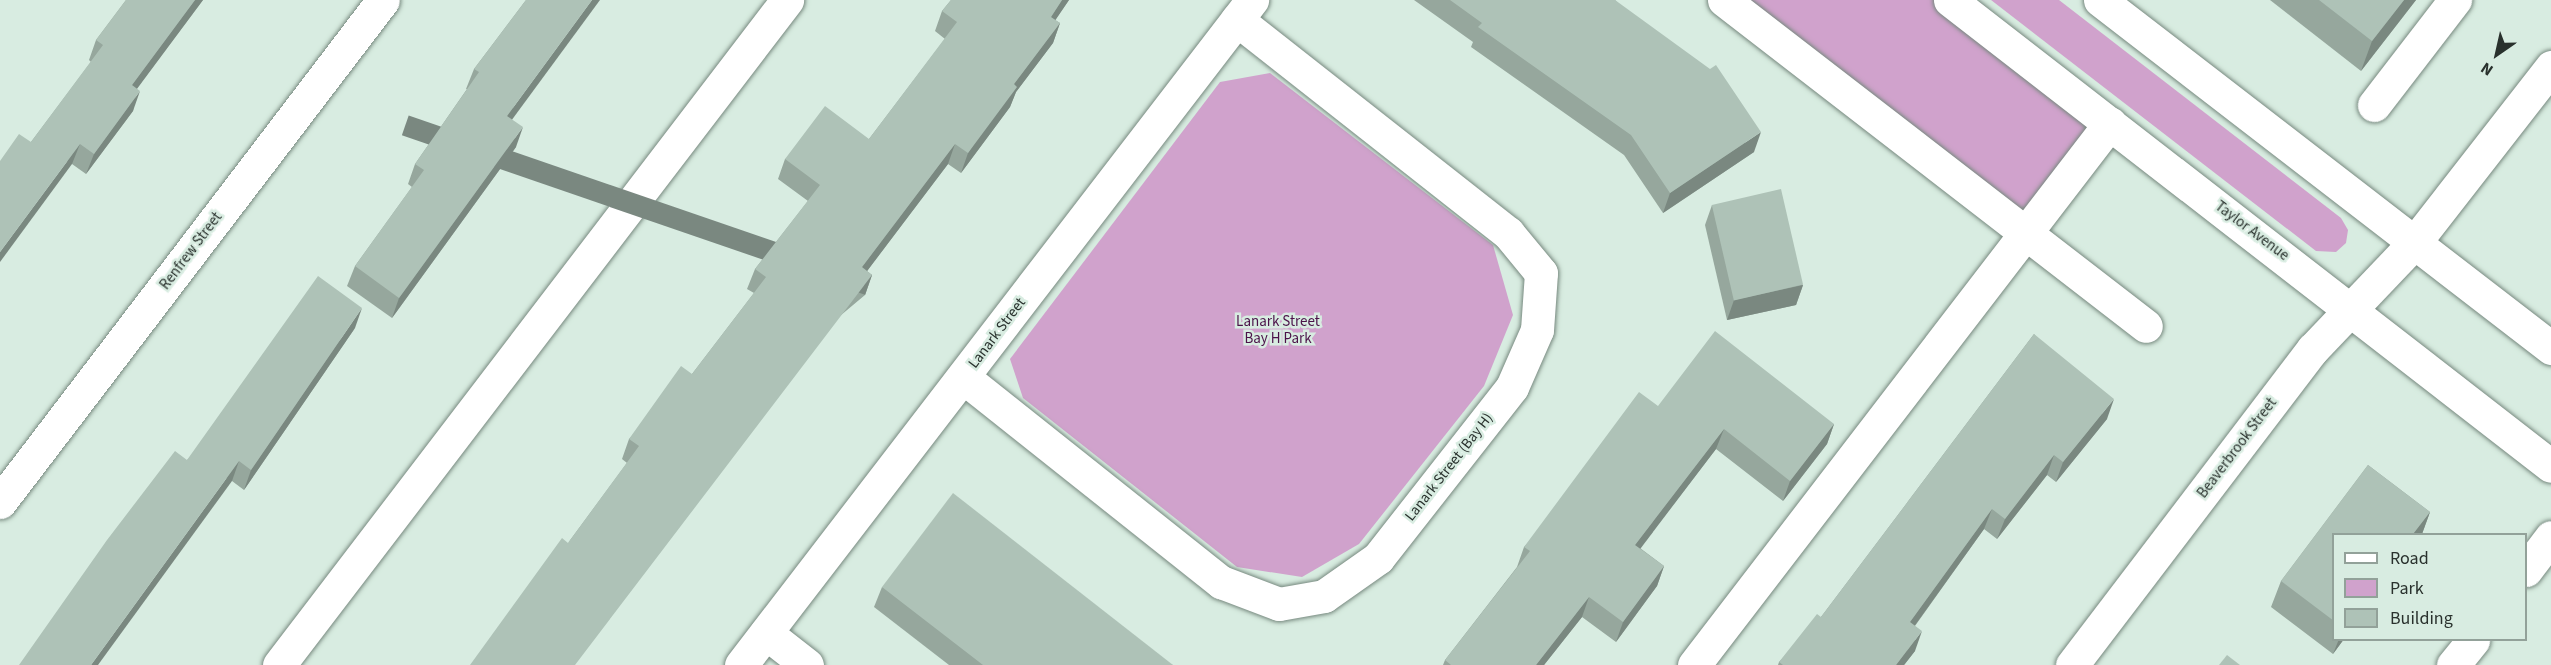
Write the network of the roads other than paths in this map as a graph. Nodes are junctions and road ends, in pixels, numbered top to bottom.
1 (383, 0) edge
2 (787, 0) edge
3 (1724, 0) edge
4 (1950, 0) edge
5 (2100, 0) edge
6 (2455, 0) edge
7 (1244, 10) edge
8 (2551, 67) edge
9 (2374, 105) dead end
10 (2110, 123) junction
11 (2025, 233) junction
12 (2415, 242) junction
13 (2349, 307) junction
14 (2146, 326) dead end
15 (2551, 348) edge
16 (963, 377) junction
17 (2551, 466) edge
18 (0, 502) edge
19 (2551, 537) edge
20 (2527, 569) edge
21 (766, 633) junction
22 (2471, 641) edge
23 (279, 665) edge
24 (741, 665) edge
25 (807, 665) edge
26 (1694, 665) edge
27 (2072, 665) edge
28 (2453, 665) edge

1 - 18 street, Renfrew Street
2 - 23 street
3 - 11 street
4 - 10 street, Taylor Avenue
5 - 12 street
6 - 9 street
7 - 16 street, Lanark Street
7 - 16 street, Lanark Street (Bay H)
8 - 12 street, Beaverbrook Street
10 - 11 street
10 - 13 street, Taylor Avenue
11 - 14 street
11 - 26 street
12 - 13 street, Beaverbrook Street
12 - 15 street
13 - 17 street, Taylor Avenue
13 - 27 street, Beaverbrook Street
16 - 21 street, Lanark Street
19 - 20 street
21 - 24 street, Lanark Street
21 - 25 street
22 - 28 street

